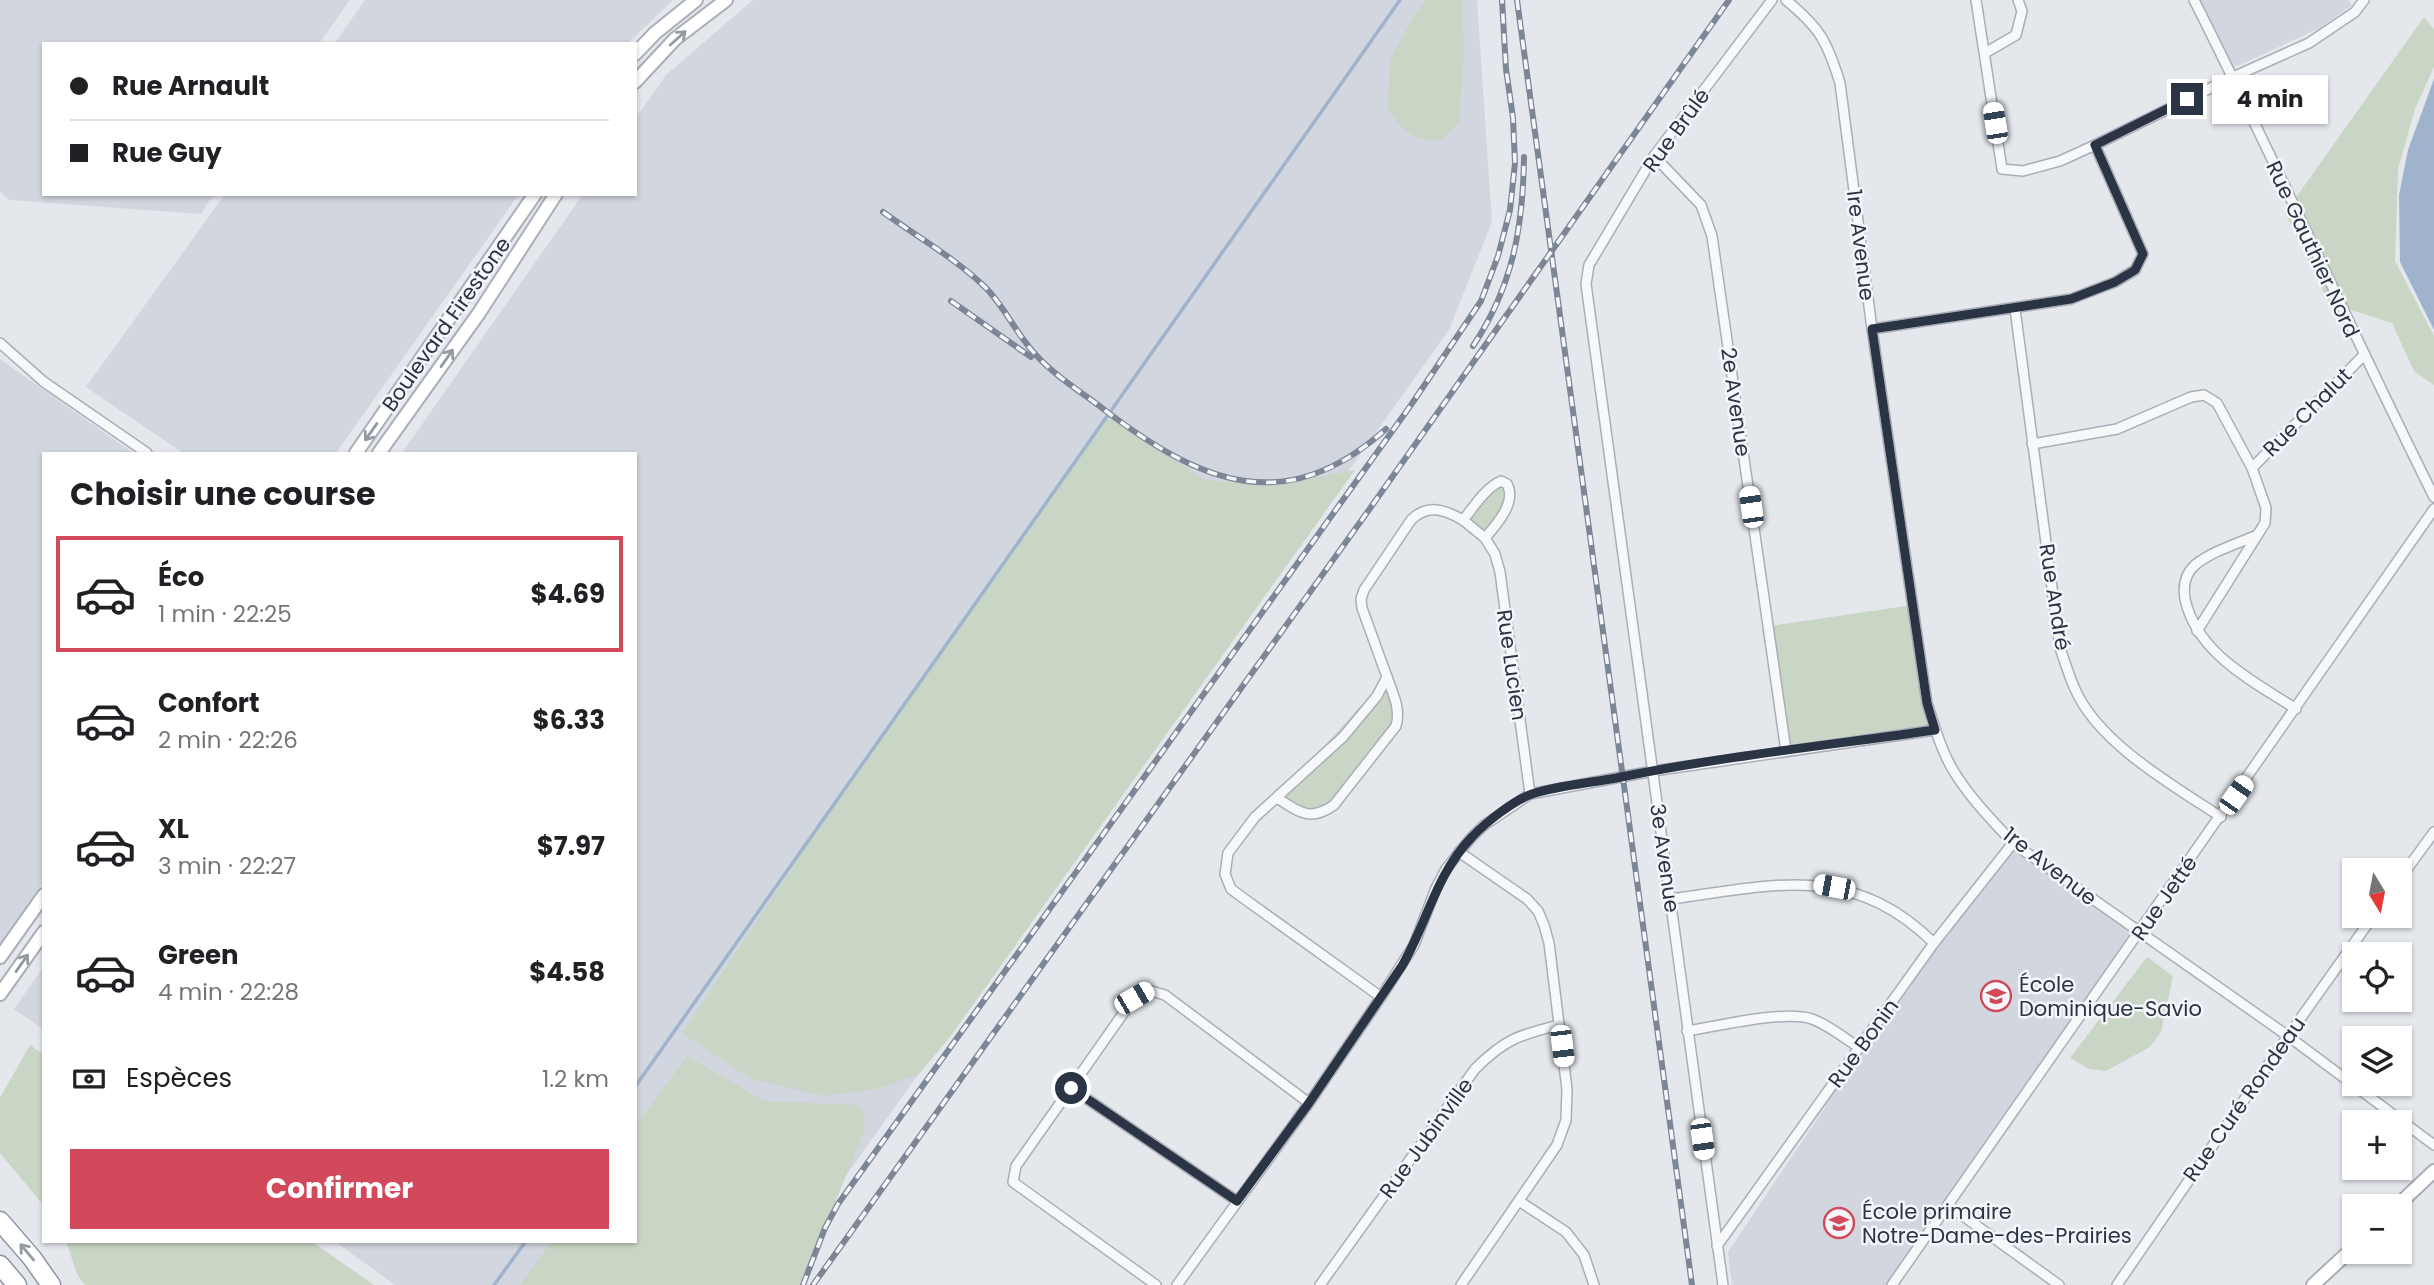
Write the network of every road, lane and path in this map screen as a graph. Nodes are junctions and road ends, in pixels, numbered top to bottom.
1 (696, 0) edge
2 (726, 0) edge
3 (1772, 0) edge
4 (1786, 0) edge
5 (1976, 0) edge
6 (2018, 0) edge
7 (2194, 0) edge
8 (2364, 0) edge
9 (637, 52) edge
10 (1984, 53) junction
11 (2233, 77) junction
12 (637, 80) edge
13 (2095, 145) junction
14 (1654, 156) junction
15 (533, 196) edge
16 (555, 196) edge
17 (1588, 265) joint
18 (2015, 309) junction
19 (1872, 329) junction
20 (0, 343) edge
21 (2363, 356) junction
22 (2032, 444) junction
23 (146, 452) edge
24 (357, 452) edge
25 (380, 452) edge
26 (2252, 468) junction
27 (2434, 497) edge
28 (2434, 509) edge
29 (1463, 520) junction
30 (2258, 535) junction
31 (1485, 538) junction
32 (2197, 631) junction
33 (1387, 677) junction
34 (2296, 709) junction
35 (1935, 730) junction
36 (1786, 751) junction
37 (1653, 771) junction
38 (1530, 794) junction
39 (1277, 798) junction
40 (2221, 817) junction
41 (2434, 832) edge
42 (2013, 843) junction
43 (1459, 852) junction
44 (2412, 862) edge
45 (42, 898) edge
46 (1671, 899) junction
47 (2365, 928) edge
48 (2140, 932) junction
49 (42, 935) edge
50 (1934, 943) junction
51 (0, 957) edge
52 (0, 994) edge
53 (1381, 997) junction
54 (1559, 1025) junction
55 (1687, 1031) junction
56 (2288, 1036) junction
57 (1860, 1048) junction
58 (1071, 1088) junction
59 (1309, 1103) junction
60 (2434, 1145) edge
61 (2434, 1171) edge
62 (2410, 1194) edge
63 (1237, 1201) junction
64 (1519, 1201) junction
65 (1948, 1205) junction
66 (0, 1221) edge
67 (1717, 1246) junction
68 (2342, 1258) edge
69 (0, 1265) edge
70 (17, 1285) edge
71 (51, 1285) edge
72 (1156, 1285) edge
73 (1177, 1285) edge
74 (1320, 1285) edge
75 (1461, 1285) edge
76 (1594, 1285) edge
77 (1723, 1285) edge
78 (1892, 1285) edge
79 (2059, 1285) edge
80 (2117, 1285) edge
81 (2313, 1285) edge

1 - 9 main road
12 -> 2 main road
3 - 14 street, Rue Brûlé
4 - 19 street, 1re Avenue
5 - 10 street
6 - 10 street
7 - 11 street, Rue Gauthier Nord
8 - 11 street
10 - 13 street
11 - 13 street
11 - 21 street, Rue Gauthier Nord
13 - 18 street
14 - 17 street, Rue Brûlé
14 - 36 street, 2e Avenue
15 -> 24 main road, Boulevard Firestone
25 -> 16 main road, Boulevard Firestone
17 - 37 street, 3e Avenue
18 - 19 street
18 - 22 street, Rue André
19 - 35 street, 1re Avenue
20 - 23 street
21 - 26 street, Rue Chalut
21 - 27 street, Rue Gauthier Nord
22 - 26 street
22 - 40 street, Rue André
26 - 30 street
28 - 34 street, Rue Jetté
29 - 31 street, Rue Lucien
29 - 31 street
29 - 33 street
30 - 32 street
30 - 32 street
31 - 38 street, Rue Lucien
32 - 34 street
33 - 39 street
33 - 39 street
34 - 40 street, Rue Jetté
35 - 36 street
35 - 42 street, 1re Avenue
36 - 37 street
37 - 38 street
37 - 46 street, 3e Avenue
38 - 43 street
39 - 53 street
40 - 48 street, Rue Jetté
41 - 44 street
42 - 48 street, 1re Avenue
42 - 50 street, Rue Bonin
43 - 53 street
43 - 54 street
45 - 51 main road
46 - 50 street
46 - 55 street, 3e Avenue
47 - 56 street, Rue Curé Rondeau
48 - 56 street, 1re Avenue
48 - 65 street, Rue Jetté
52 -> 49 main road
50 - 57 street, Rue Bonin
53 - 59 street
54 - 64 street
54 - 74 street, Rue Jubinville
55 - 57 street
55 - 67 street, 3e Avenue
56 - 60 street, 1re Avenue
56 - 80 street, Rue Curé Rondeau
57 - 67 street, Rue Bonin
58 - 59 street
58 - 63 street
58 - 72 street
59 - 63 street
61 - 62 main road
63 - 73 street
64 - 75 street
64 - 76 street
65 - 78 street, Rue Jetté
65 - 79 street
71 -> 66 highway
67 - 77 street, 3e Avenue
68 - 81 main road
69 - 70 highway

